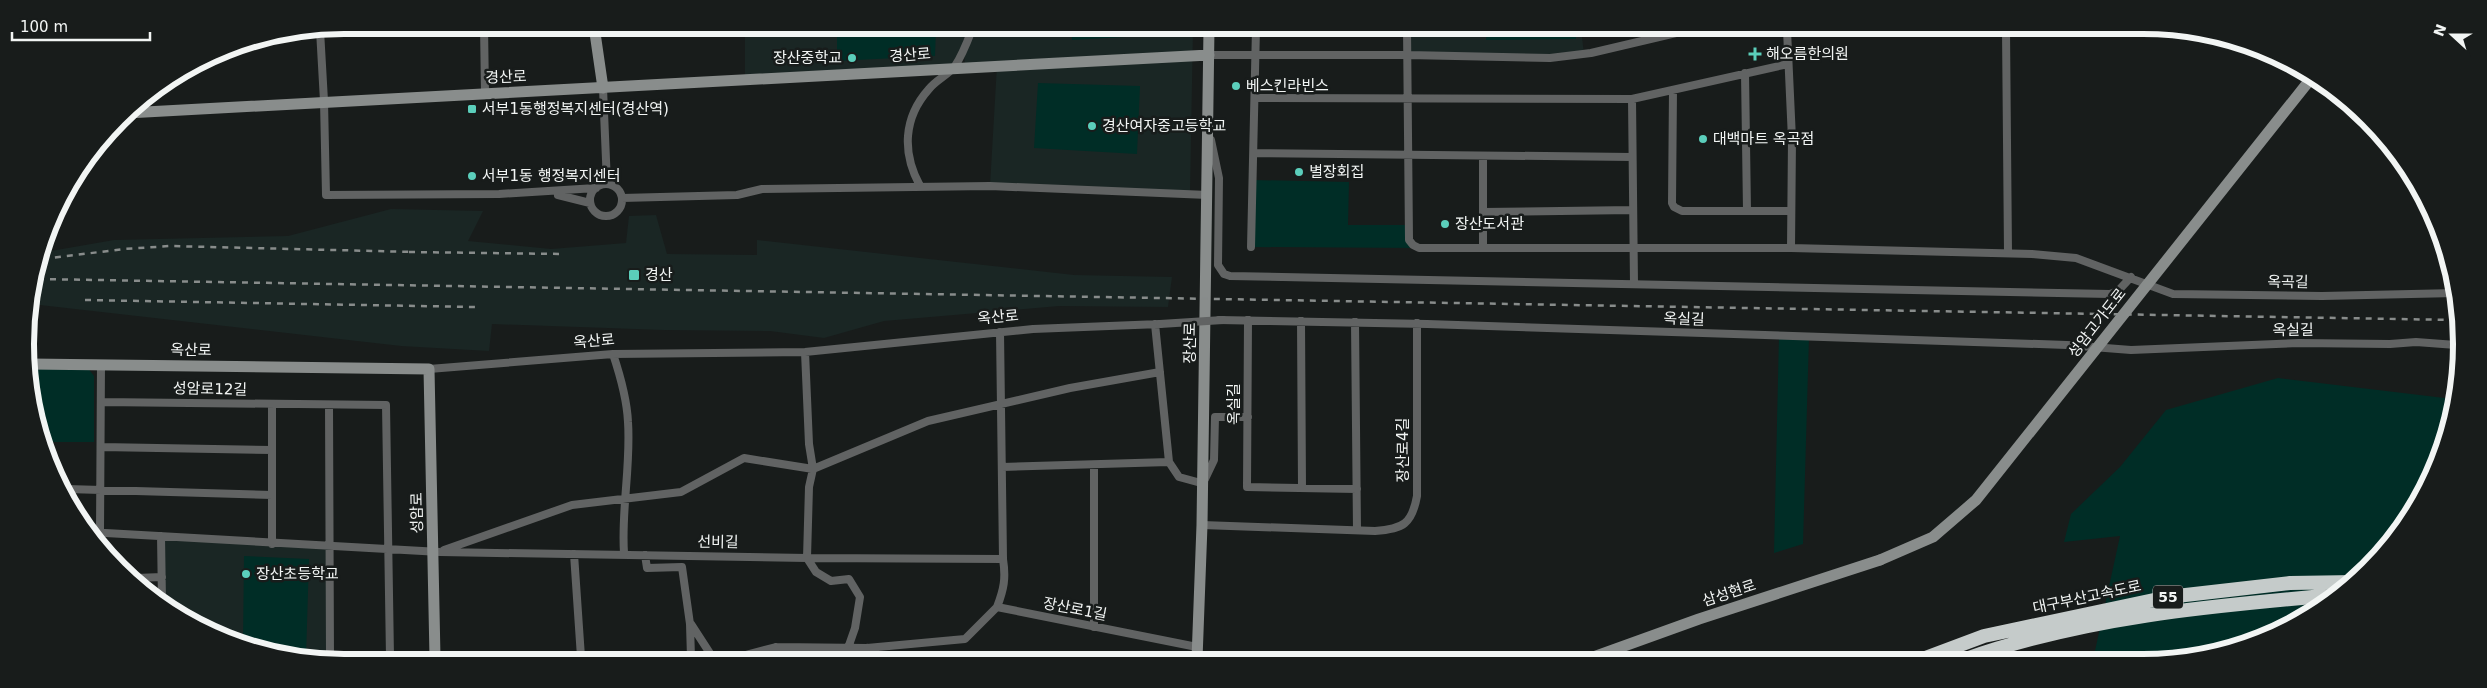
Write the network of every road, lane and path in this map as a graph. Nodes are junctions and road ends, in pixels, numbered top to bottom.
1 (320, 34) edge
2 (484, 34) edge
3 (595, 34) edge
4 (970, 34) edge
5 (1210, 34) edge
6 (1256, 34) edge
7 (1407, 34) edge
8 (1670, 34) edge
9 (1787, 34) edge
10 (2006, 34) edge
11 (1209, 55) junction
12 (1256, 55) junction
13 (1408, 55) junction
14 (1788, 64) junction
15 (954, 67) junction
16 (1745, 73) junction
17 (2308, 82) edge
18 (603, 88) junction
19 (1673, 90) junction
20 (485, 93) junction
21 (1255, 98) junction
22 (1408, 98) junction
23 (1632, 99) junction
24 (324, 101) junction
25 (142, 109) edge
26 (1208, 130) junction
27 (1254, 153) junction
28 (1408, 156) junction
29 (1483, 156) junction
30 (1632, 157) junction
31 (607, 184) junction
32 (920, 186) junction
33 (596, 188) junction
34 (536, 193) junction
35 (1208, 195) junction
36 (622, 198) junction
37 (590, 203) junction
38 (1633, 210) junction
39 (1747, 211) junction
40 (1791, 211) junction
41 (1483, 212) junction
42 (1251, 247) dead end
43 (1634, 247) junction
44 (1483, 248) junction
45 (1791, 248) junction
46 (2008, 253) junction
47 (2131, 277) junction
48 (1634, 284) junction
49 (2449, 293) edge
50 (1221, 320) joint
51 (1248, 320) junction
52 (1301, 321) junction
53 (1355, 322) junction
54 (1158, 324) junction
55 (1417, 324) junction
56 (1000, 332) junction
57 (2453, 345) edge
58 (805, 352) junction
59 (614, 354) junction
60 (34, 364) edge
61 (101, 364) junction
62 (429, 369) junction
63 (1160, 372) junction
64 (101, 402) junction
65 (1001, 402) junction
66 (272, 404) junction
67 (329, 405) junction
68 (1248, 418) junction
69 (101, 446) junction
70 (272, 450) junction
71 (1169, 462) junction
72 (1094, 466) junction
73 (1002, 467) junction
74 (813, 469) junction
75 (1201, 485) junction
76 (1302, 488) junction
77 (70, 489) edge
78 (101, 489) junction
79 (1357, 489) junction
80 (272, 495) junction
81 (626, 500) junction
82 (1202, 525) junction
83 (1357, 530) junction
84 (100, 532) joint
85 (161, 536) junction
86 (272, 544) junction
87 (329, 547) junction
88 (388, 550) junction
89 (436, 552) junction
90 (574, 554) junction
91 (624, 554) junction
92 (645, 555) junction
93 (807, 558) junction
94 (1003, 559) junction
95 (1880, 560) joint
96 (162, 577) junction
97 (140, 578) edge
98 (2342, 582) edge
99 (162, 595) edge
100 (2323, 596) edge
101 (997, 607) junction
102 (690, 624) junction
103 (1094, 626) junction
104 (776, 647) junction
105 (848, 648) junction
106 (867, 648) junction
107 (1197, 653) edge
108 (330, 654) edge
109 (390, 654) edge
110 (435, 654) edge
111 (581, 654) edge
112 (691, 654) edge
113 (710, 654) edge
114 (749, 654) edge
115 (777, 654) edge
116 (838, 654) edge
117 (874, 654) edge
118 (1602, 654) edge
119 (1936, 654) edge
120 (1980, 654) edge

1 - 24 street
2 - 20 street
3 - 18 street
4 - 15 street
5 - 11 street, 장산로
6 - 12 street
7 - 13 street
8 - 13 street, 경산로
9 - 14 street
10 - 46 street
11 - 12 street, 경산로
11 - 15 street, 경산로
11 - 26 street, 장산로
12 - 13 street, 경산로
12 - 21 street
13 - 22 street
14 - 16 street
14 - 40 street
15 - 18 street, 경산로
15 - 32 street
16 - 19 street
16 - 39 street
17 - 95 street, 성암고가도로, bridge
18 - 20 street, 경산로
18 - 31 street
19 - 23 street
19 - 39 street
20 - 24 street, 경산로
21 - 22 street
21 - 27 street
22 - 23 street
22 - 28 street
23 - 30 street
24 - 25 street, 경산로
24 - 34 street
26 - 35 street, 장산로
26 - 48 street
27 - 28 street
27 - 42 street
28 - 29 street
28 - 44 street, 옥곡길
29 - 30 street
29 - 41 street
30 - 38 street
31 - 33 street
31 - 36 street
32 - 35 street
32 - 36 street
33 - 34 street
33 - 37 street
34 - 37 street
35 - 75 street, 장산로
36 - 37 street
38 - 41 street
38 - 43 street
39 - 40 street
40 - 45 street
41 - 44 street
43 - 44 street, 옥곡길
43 - 45 street, 옥곡길
43 - 48 street
45 - 46 street, 옥곡길
46 - 47 street, 옥곡길
47 - 48 street
47 - 49 street, 옥곡길
50 - 51 street, 옥실길
50 - 54 street, 옥산로, bridge
51 - 52 street, 옥실길
51 - 68 street, 옥실길
52 - 53 street, 옥실길
52 - 76 street
53 - 55 street, 옥실길
53 - 79 street
54 - 56 street, 옥산로
54 - 63 street
55 - 57 street, 옥실길
55 - 83 street, 장산로4길
56 - 58 street, 옥산로
56 - 65 street
58 - 59 street, 옥산로
58 - 74 street
59 - 62 street, 옥산로
59 - 81 street
60 - 61 street, 옥산로
61 - 62 street, 옥산로
61 - 64 street
62 - 89 street, 성암로
63 - 65 street
63 - 71 street
64 - 66 street, 성암로12길
64 - 69 street
65 - 73 street
65 - 74 street
66 - 67 street, 성암로12길
66 - 70 street
67 - 87 street
67 - 88 street, 성암로12길
68 - 75 street
68 - 76 street, 옥실길
69 - 70 street
69 - 78 street
70 - 80 street
71 - 72 street
71 - 75 street
72 - 73 street
72 - 103 street
73 - 94 street
74 - 81 street
74 - 93 street
75 - 82 street, 장산로
76 - 79 street
77 - 78 street
78 - 80 street
78 - 84 street
79 - 83 street
80 - 86 street
81 - 89 street
81 - 91 street
82 - 83 street, 장산로4길
82 - 107 street, 장산로
84 - 85 street
85 - 86 street
85 - 96 street
86 - 87 street
87 - 88 street
87 - 108 street
88 - 89 street
88 - 109 street
89 - 90 street, 선비길
89 - 110 street, 성암로
90 - 91 street, 선비길
90 - 111 street
91 - 92 street, 선비길
92 - 93 street, 선비길
92 - 102 street
93 - 94 street, 선비길
93 - 105 street
94 - 101 street
95 - 118 street, 삼성현로
96 - 97 street
96 - 99 street
98 - 119 highway, 대구부산고속도로 / 55
100 - 120 highway, 대구부산고속도로 / 55
101 - 103 street, 장산로1길
101 - 106 street
102 - 112 street
102 - 113 street
103 - 107 street, 장산로1길
104 - 105 street
104 - 114 street
104 - 115 street
105 - 106 street
105 - 116 street
106 - 117 street

